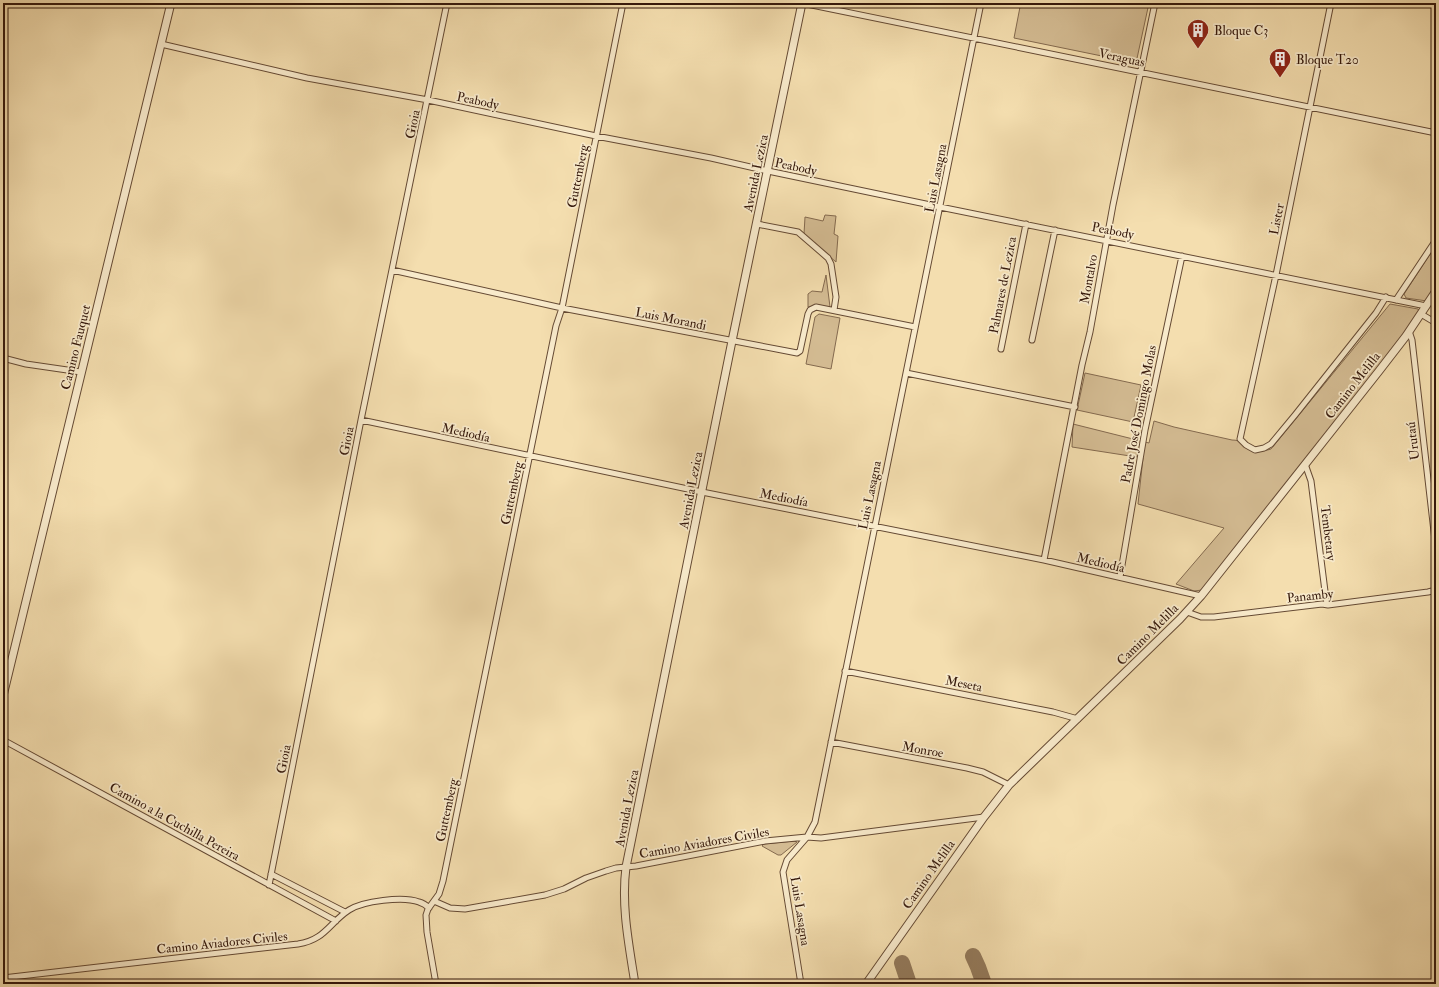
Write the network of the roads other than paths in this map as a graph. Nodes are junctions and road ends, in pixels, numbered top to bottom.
1 (171, 3) edge
2 (447, 3) edge
3 (623, 3) edge
4 (802, 3) edge
5 (981, 3) edge
6 (1155, 3) edge
7 (1331, 3) edge
8 (974, 38) junction
9 (161, 44) junction
10 (1140, 72) junction
11 (428, 100) junction
12 (1309, 106) junction
13 (1436, 133) edge
14 (596, 136) junction
15 (768, 171) junction
16 (940, 207) junction
17 (757, 224) junction
18 (1026, 224) junction
19 (1055, 230) junction
20 (1107, 240) junction
21 (1436, 240) edge
22 (1182, 256) junction
23 (392, 270) junction
24 (1276, 275) junction
25 (1436, 291) edge
26 (1386, 297) junction
27 (1396, 300) junction
28 (1426, 306) junction
29 (562, 308) junction
30 (834, 310) junction
31 (1421, 314) junction
32 (1436, 324) edge
33 (915, 327) junction
34 (1410, 331) junction
35 (1032, 340) dead end
36 (732, 341) junction
37 (1001, 349) dead end
38 (3, 358) edge
39 (81, 372) junction
40 (906, 372) junction
41 (1075, 407) junction
42 (361, 420) junction
43 (1255, 450) joint
44 (530, 457) junction
45 (1305, 464) junction
46 (702, 492) junction
47 (874, 526) junction
48 (1436, 549) edge
49 (1044, 560) junction
50 (1120, 577) junction
51 (1436, 590) edge
52 (1201, 596) junction
53 (1328, 605) junction
54 (1187, 612) junction
55 (6, 671) edge
56 (845, 671) junction
57 (3, 696) edge
58 (1078, 719) junction
59 (3, 740) edge
60 (831, 742) junction
61 (1009, 785) junction
62 (984, 816) junction
63 (807, 837) junction
64 (626, 867) junction
65 (271, 874) junction
66 (269, 885) junction
67 (434, 901) junction
68 (430, 908) junction
69 (345, 912) junction
70 (336, 921) junction
71 (3, 978) edge
72 (436, 984) edge
73 (635, 984) edge
74 (801, 984) edge
75 (866, 984) edge

1 - 9 street, Camino Fauquet
2 - 11 street, Gioia
3 - 14 street, Guttemberg
4 - 8 street, Veraguas
4 - 15 street, Avenida Lezica
5 - 8 street, Luis Lasagna
6 - 10 street, Montalvo
7 - 12 street, Lister
8 - 10 street, Veraguas
8 - 16 street, Luis Lasagna
9 - 11 street, Peabody
9 - 39 street, Camino Fauquet
10 - 12 street, Veraguas
10 - 20 street, Montalvo
11 - 14 street, Peabody
11 - 23 street, Gioia
12 - 13 street, Veraguas
12 - 24 street, Lister
14 - 15 street, Peabody
14 - 29 street, Guttemberg
15 - 16 street, Peabody
15 - 17 street, Avenida Lezica
16 - 18 street, Peabody
16 - 33 street, Luis Lasagna
17 - 30 street
17 - 36 street, Avenida Lezica
18 - 19 street, Peabody
18 - 37 street, Palmares de Lezica
19 - 20 street, Peabody
19 - 35 street
20 - 22 street, Peabody
20 - 41 street, Montalvo
21 - 27 street
22 - 24 street, Peabody
22 - 50 street, Padre José Domingo Molas
23 - 29 street, Luis Morandi
23 - 42 street, Gioia
24 - 26 street, Peabody
24 - 43 street, Lister
25 - 28 street, Camino Melilla
26 - 27 street, Peabody
26 - 43 street, Camino Melilla
27 - 28 street, Peabody
28 - 31 street, Camino Melilla
29 - 36 street, Luis Morandi
29 - 44 street, Guttemberg
30 - 33 street, Luis Morandi
30 - 36 street, Luis Morandi
31 - 32 street
31 - 34 street, Camino Melilla
33 - 40 street, Luis Lasagna
34 - 45 street, Camino Melilla
34 - 48 street, Urutaú
36 - 46 street, Avenida Lezica
38 - 39 street
39 - 55 street, Camino Fauquet
40 - 41 street
40 - 47 street, Luis Lasagna
41 - 49 street, Montalvo
42 - 44 street, Mediodía
42 - 65 street, Gioia
44 - 46 street, Mediodía
44 - 67 street, Guttemberg
45 - 52 street, Camino Melilla
45 - 53 street, Tembetary
46 - 47 street, Mediodía
46 - 64 street, Avenida Lezica
47 - 49 street, Mediodía
47 - 56 street, Luis Lasagna
49 - 50 street, Mediodía
50 - 52 street, Mediodía
51 - 53 street, Panamby
52 - 54 street, Camino Melilla
53 - 54 street, Panamby
54 - 58 street, Camino Melilla
55 - 57 street, Camino Fauquet
56 - 58 street, Meseta
56 - 60 street, Luis Lasagna
58 - 61 street, Camino Melilla
59 - 66 street, Camino a la Cuchilla Pereira
60 - 61 street, Monroe
60 - 63 street, Luis Lasagna
61 - 62 street, Camino Melilla
62 - 63 street, Camino Aviadores Civiles
62 - 75 street, Camino Melilla
63 - 64 street, Camino Aviadores Civiles
63 - 74 street, Luis Lasagna
64 - 67 street, Camino Aviadores Civiles
64 - 73 street, Avenida Lezica
65 - 66 street, Gioia
65 - 69 street
66 - 70 street, Camino a la Cuchilla Pereira
67 - 68 street, Guttemberg
68 - 69 street, Camino Aviadores Civiles
68 - 72 street, Guttemberg
69 - 70 street, Camino Aviadores Civiles
70 - 71 street, Camino Aviadores Civiles

